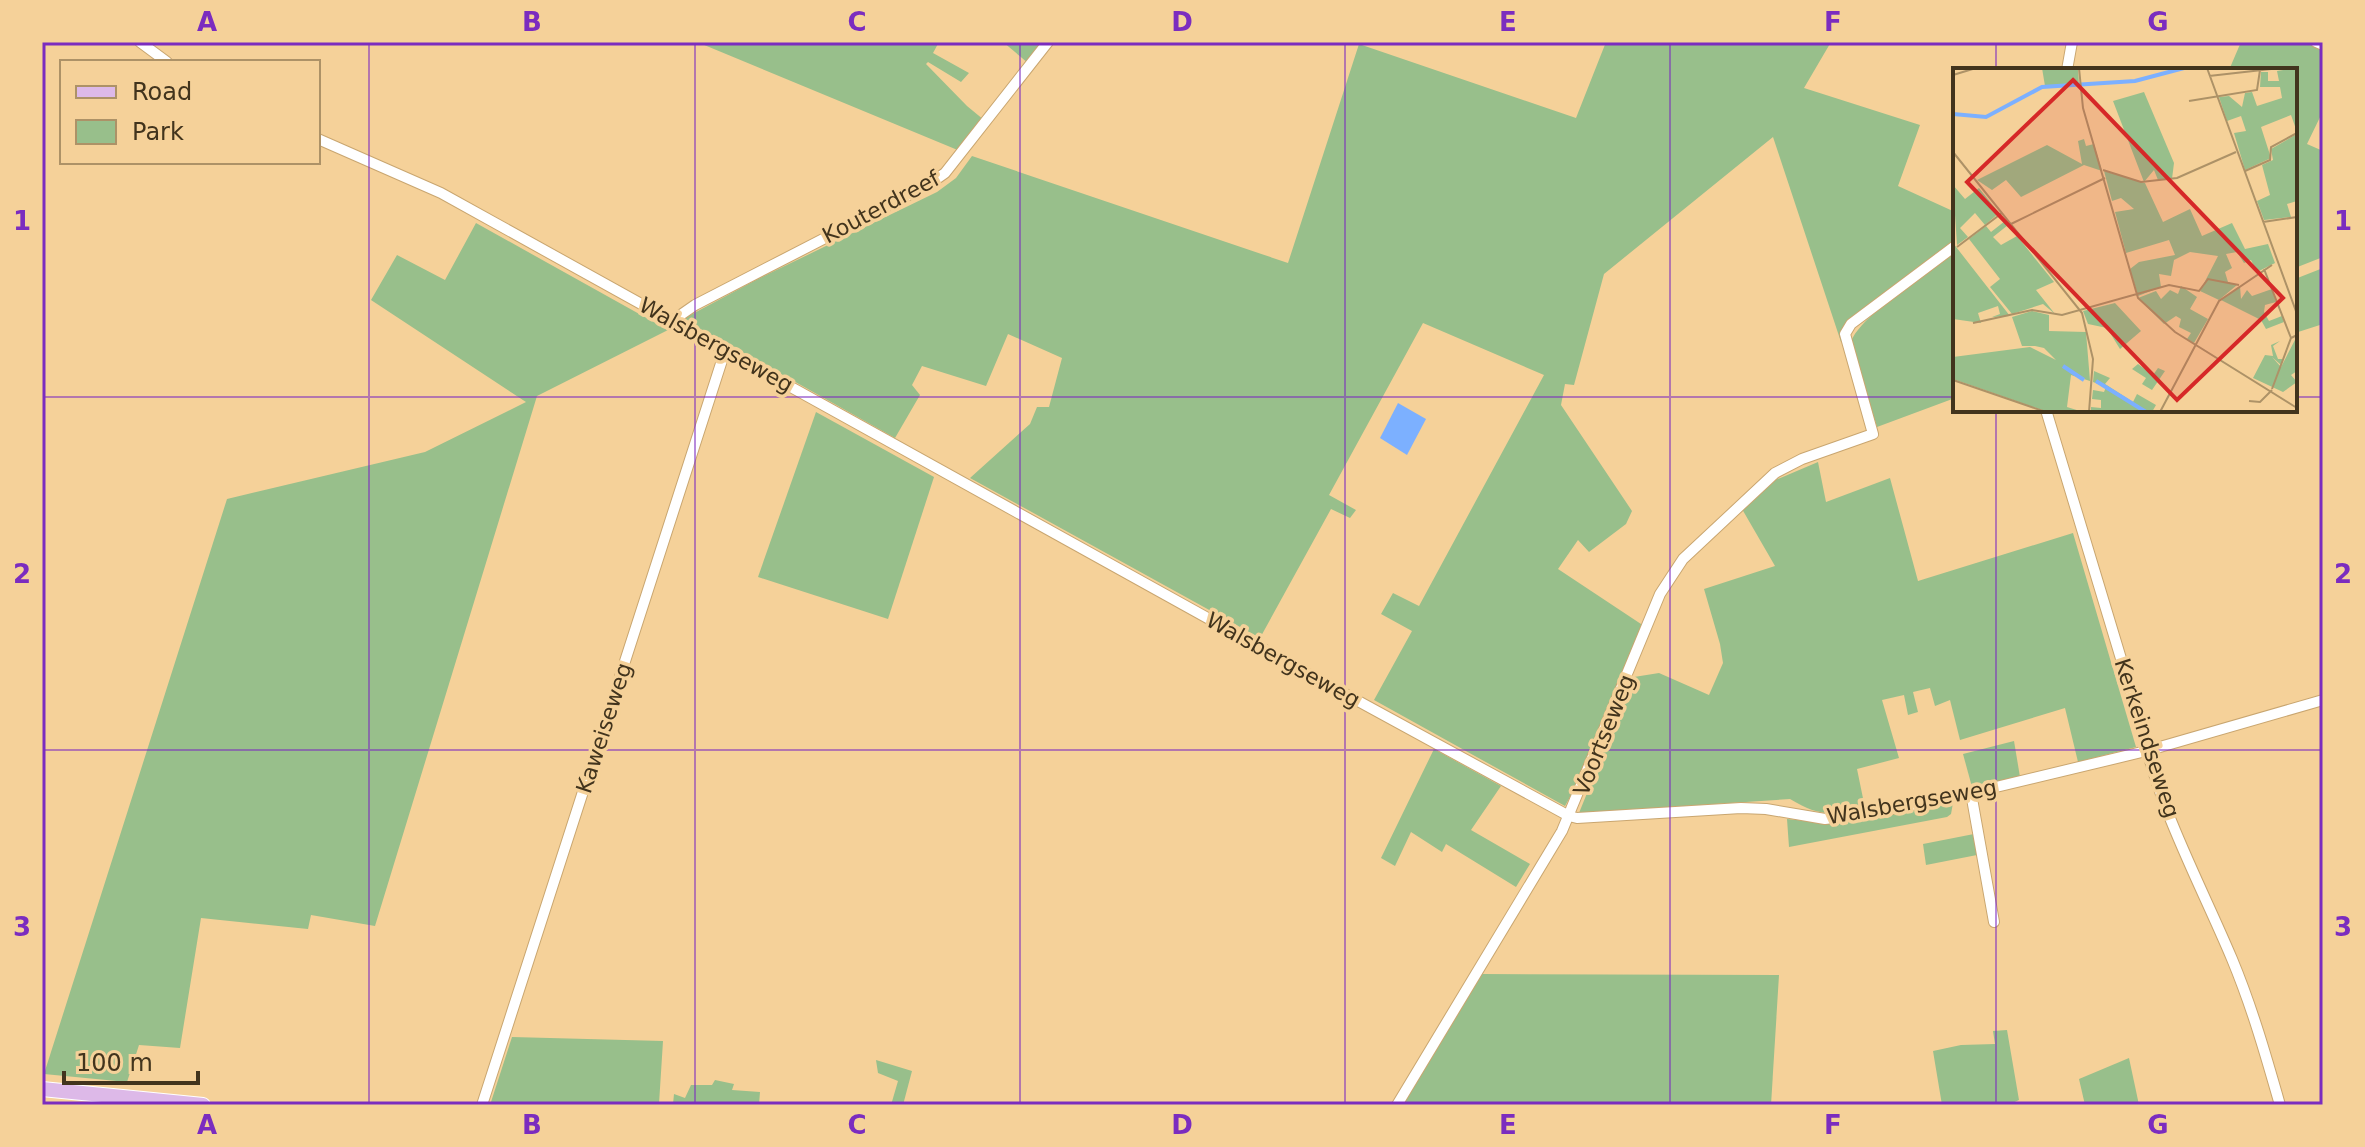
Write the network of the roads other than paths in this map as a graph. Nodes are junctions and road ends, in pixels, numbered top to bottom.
1 (140, 42) edge
2 (1048, 42) edge
3 (2072, 42) edge
4 (2316, 42) edge
5 (2323, 45) edge
6 (164, 60) edge
7 (2067, 68) edge
8 (320, 140) edge
9 (1953, 248) edge
10 (672, 321) junction
11 (725, 351) junction
12 (2047, 412) edge
13 (2323, 700) edge
14 (2146, 751) junction
15 (1971, 793) junction
16 (1569, 816) junction
17 (1994, 922) dead end
18 (42, 1089) edge
19 (203, 1105) edge
20 (482, 1105) edge
21 (1397, 1105) edge
22 (2280, 1105) edge

1 - 6 street
2 - 10 street, Kouterdreef
3 - 7 street
4 - 5 street
8 - 10 street, Walsbergseweg
9 - 16 street, Voortseweg
10 - 11 street, Walsbergseweg
11 - 16 street, Walsbergseweg
11 - 20 street, Kaweiseweg
12 - 14 street, Kerkeindseweg
13 - 14 street, Walsbergseweg
14 - 15 street, Walsbergseweg
14 - 22 street, Kerkeindseweg
15 - 16 street, Walsbergseweg
15 - 17 street
16 - 21 street, Voortseweg
18 - 19 main road

